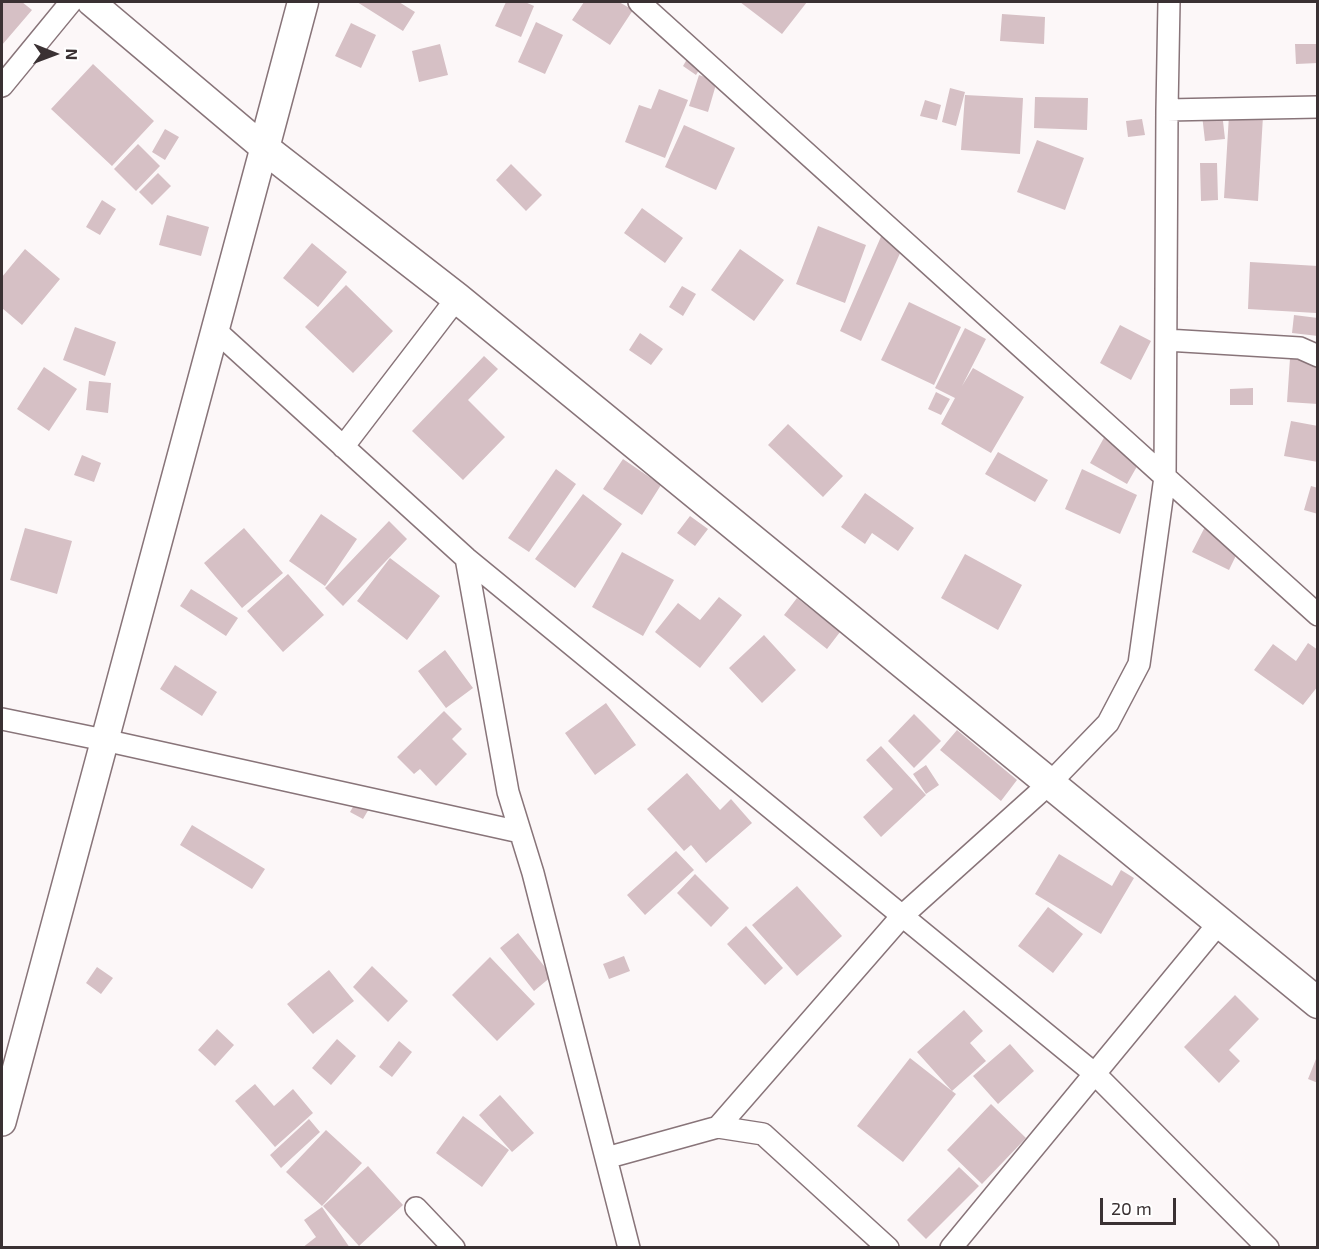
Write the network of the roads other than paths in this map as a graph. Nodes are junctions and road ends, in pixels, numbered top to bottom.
1 (71, 2) edge
2 (91, 2) edge
3 (303, 2) edge
4 (639, 2) edge
5 (1169, 2) edge
6 (2, 86) edge
7 (1317, 106) edge
8 (1167, 110) junction
9 (264, 147) junction
10 (457, 298) junction
11 (215, 330) junction
12 (1166, 340) junction
13 (1317, 356) edge
14 (343, 447) junction
15 (1165, 477) junction
16 (466, 558) junction
17 (1317, 615) edge
18 (2, 720) edge
19 (104, 740) junction
20 (1050, 783) junction
21 (520, 832) junction
22 (902, 916) junction
23 (1219, 922) junction
24 (1317, 1003) edge
25 (1095, 1074) junction
26 (2, 1122) edge
27 (718, 1127) junction
28 (606, 1158) junction
29 (416, 1209) dead end
30 (454, 1248) edge
31 (629, 1248) edge
32 (888, 1248) edge
33 (951, 1248) edge
34 (1268, 1248) edge

1 - 6 street
2 - 9 street
3 - 9 main road
4 - 15 street
5 - 8 street
7 - 8 street
8 - 12 street
9 - 10 main road
9 - 11 street
10 - 14 street
10 - 20 main road
11 - 14 street
11 - 19 street
12 - 13 street
12 - 15 street
14 - 16 street
15 - 17 street
15 - 20 street
16 - 21 street
16 - 22 street
18 - 19 street
19 - 21 street
19 - 26 street
20 - 22 street
20 - 23 main road
21 - 28 street
22 - 25 street
22 - 27 street
23 - 24 main road
23 - 25 street
25 - 33 street
25 - 34 street
27 - 28 street
27 - 32 street
28 - 31 street
29 - 30 street

